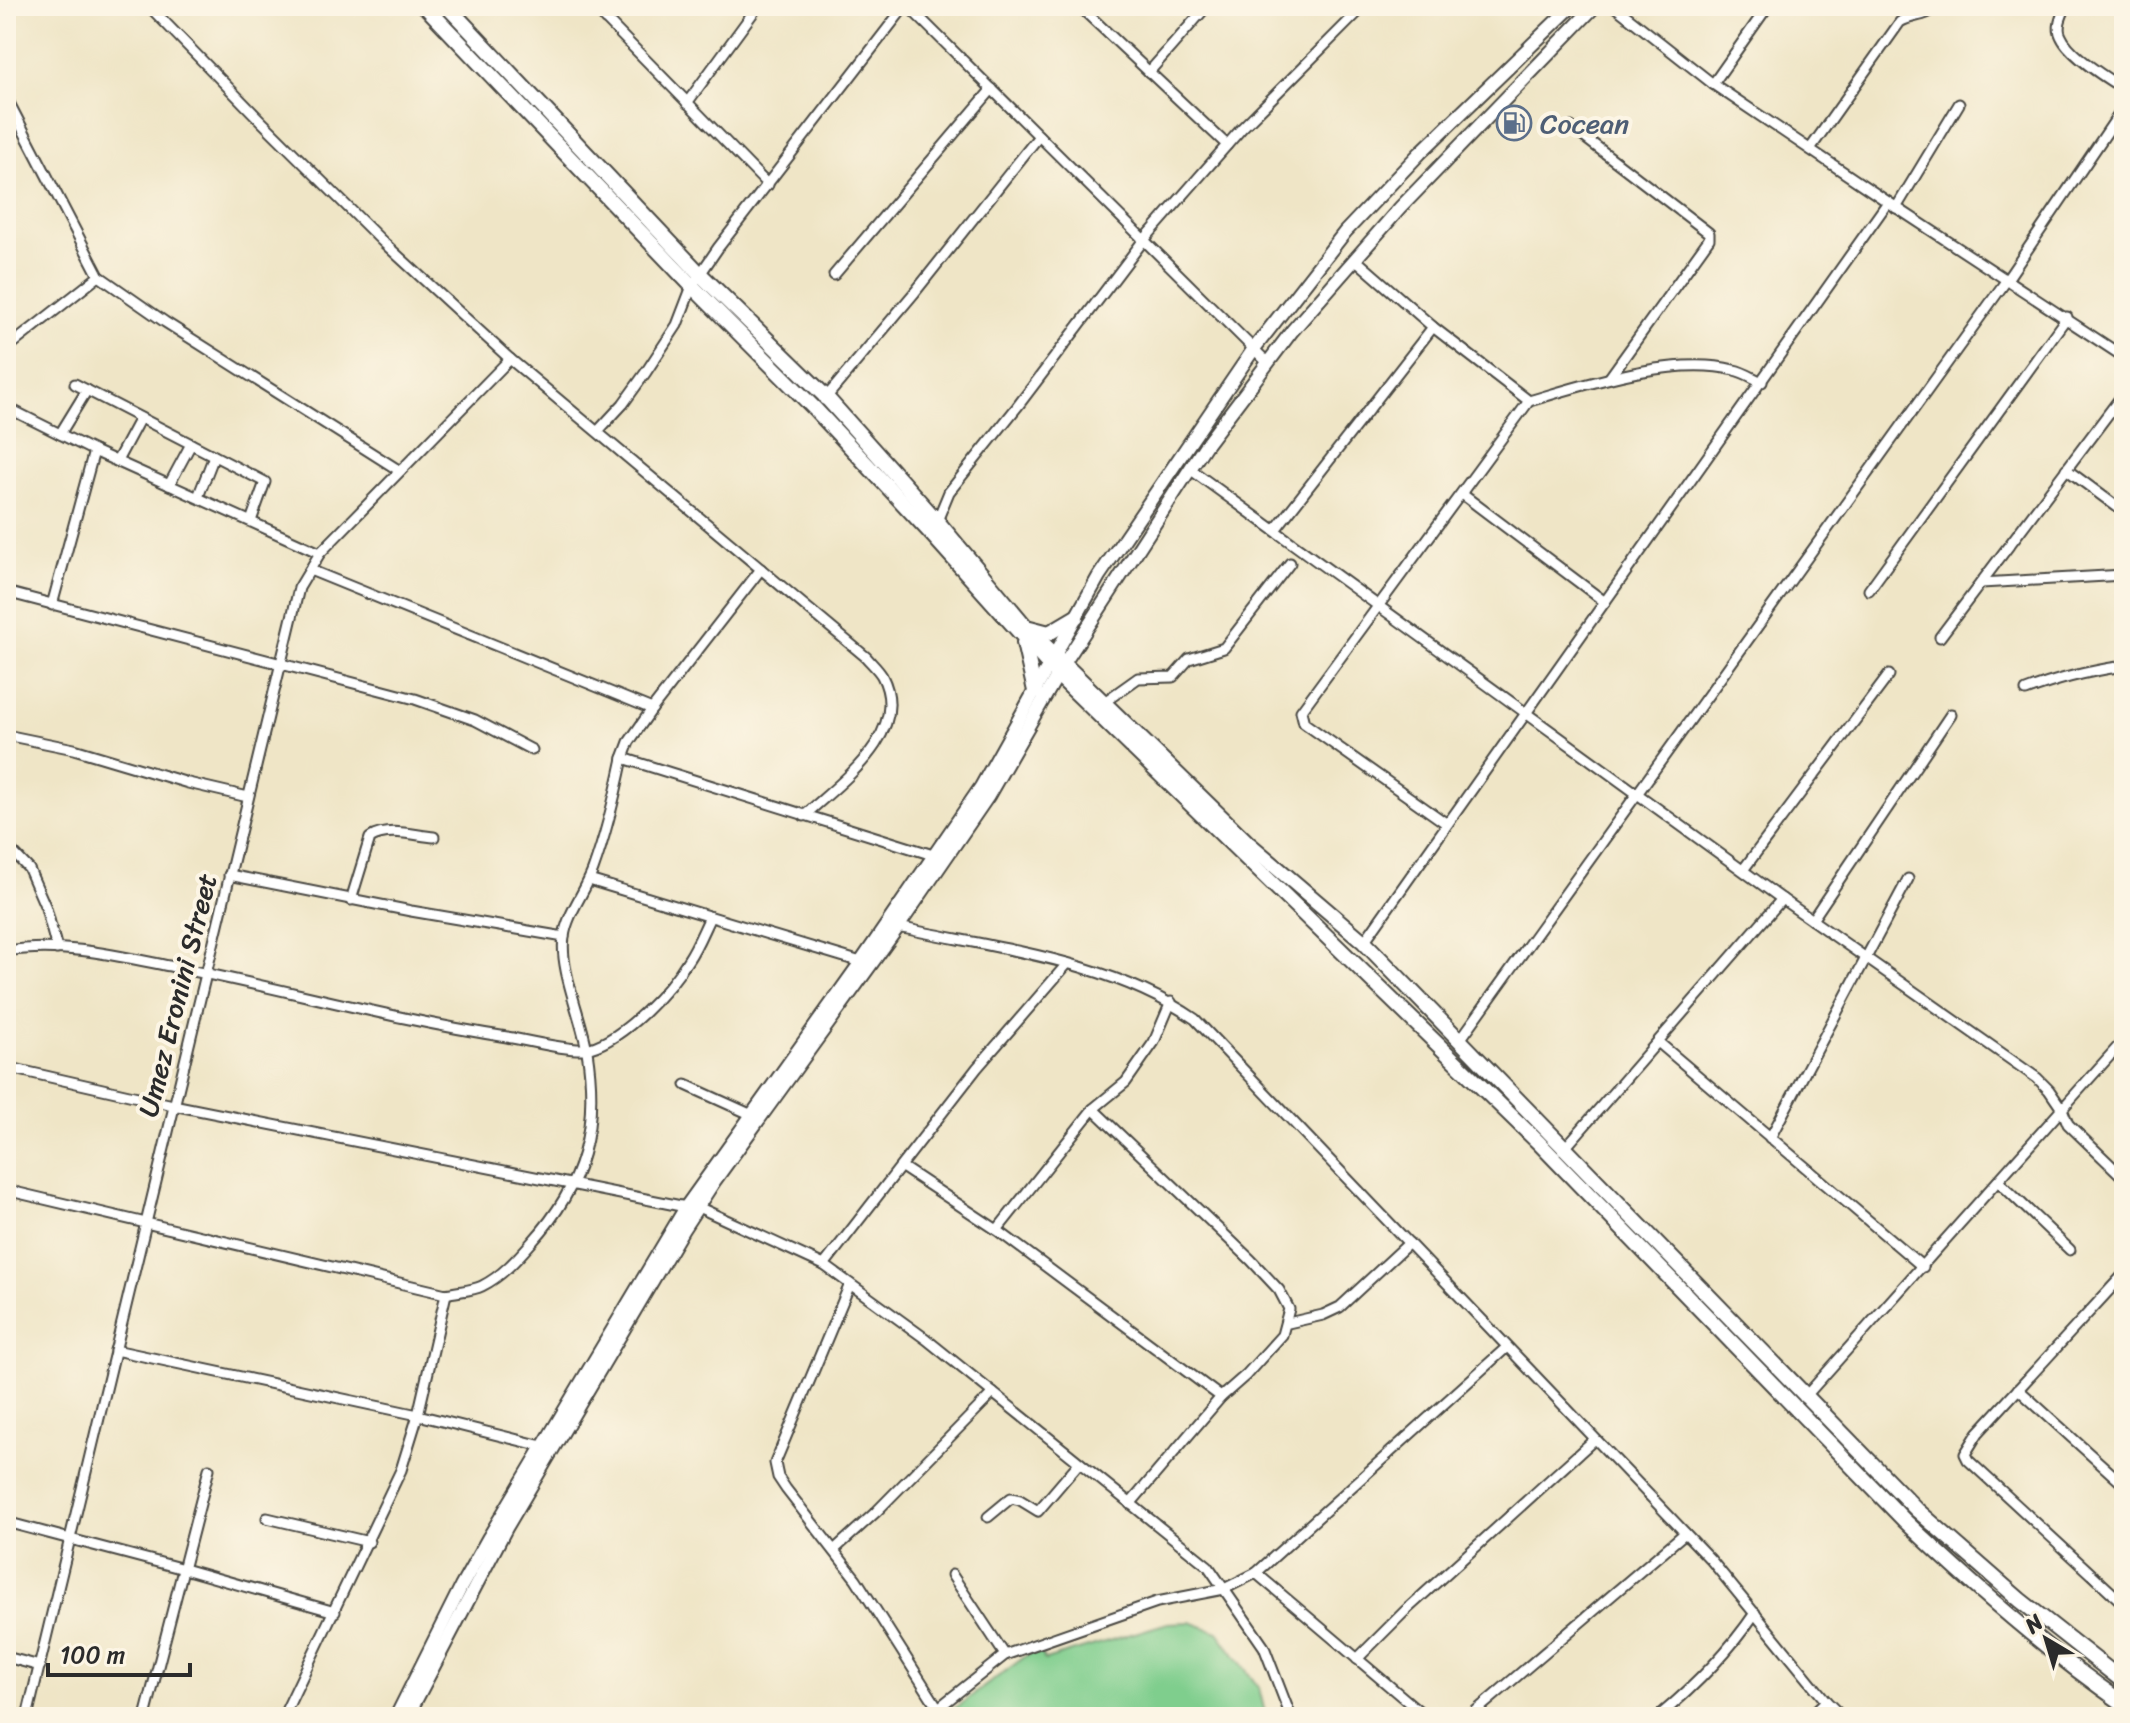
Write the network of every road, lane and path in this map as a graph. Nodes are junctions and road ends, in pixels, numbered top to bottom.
1 (149, 6) edge
2 (425, 6) edge
3 (447, 6) edge
4 (593, 6) edge
5 (615, 6) edge
6 (758, 6) edge
7 (906, 6) edge
8 (1079, 6) edge
9 (1207, 6) edge
10 (1364, 6) edge
11 (1572, 6) edge
12 (1595, 6) edge
13 (1614, 6) edge
14 (1768, 6) edge
15 (1936, 6) edge
16 (2066, 6) edge
17 (605, 19) junction
18 (1512, 64) junction
19 (1149, 72) junction
20 (1527, 77) junction
21 (1713, 84) junction
22 (992, 89) junction
23 (2124, 89) edge
24 (6, 97) edge
25 (687, 103) junction
26 (1959, 104) dead end
27 (2124, 107) edge
28 (1571, 127) dead end
29 (1039, 136) junction
30 (1227, 145) junction
31 (1810, 149) junction
32 (768, 185) junction
33 (1892, 205) junction
34 (1143, 241) junction
35 (1355, 259) junction
36 (834, 275) dead end
37 (99, 276) junction
38 (696, 280) junction
39 (2006, 281) junction
40 (2067, 317) junction
41 (1433, 327) junction
42 (6, 349) edge
43 (1253, 350) junction
44 (2124, 357) edge
45 (510, 359) junction
46 (1268, 363) junction
47 (1610, 377) junction
48 (1762, 382) junction
49 (75, 384) dead end
50 (87, 390) junction
51 (2124, 393) edge
52 (826, 397) junction
53 (1529, 401) junction
54 (6, 407) edge
55 (816, 410) junction
56 (140, 418) junction
57 (598, 431) junction
58 (60, 434) junction
59 (191, 444) junction
60 (94, 451) junction
61 (214, 456) junction
62 (117, 461) junction
63 (1190, 469) junction
64 (2066, 469) junction
65 (400, 471) junction
66 (169, 485) junction
67 (1462, 494) junction
68 (198, 497) junction
69 (2124, 512) edge
70 (251, 521) junction
71 (937, 521) junction
72 (1275, 530) junction
73 (320, 553) junction
74 (1290, 563) dead end
75 (761, 569) junction
76 (310, 570) junction
77 (2124, 575) edge
78 (1981, 583) junction
79 (1869, 590) dead end
80 (6, 592) edge
81 (1605, 602) junction
82 (52, 605) junction
83 (1378, 605) junction
84 (1076, 617) junction
85 (1023, 629) junction
86 (1940, 637) dead end
87 (280, 665) junction
88 (1057, 665) junction
89 (2124, 666) edge
90 (1889, 675) dead end
91 (1035, 691) junction
92 (2026, 691) dead end
93 (1103, 703) junction
94 (652, 709) junction
95 (1526, 713) junction
96 (1951, 714) dead end
97 (6, 735) edge
98 (532, 750) dead end
99 (623, 758) junction
100 (1636, 792) junction
101 (248, 797) junction
102 (804, 816) junction
103 (1447, 824) junction
104 (434, 837) dead end
105 (6, 845) edge
106 (933, 855) junction
107 (1743, 870) junction
108 (229, 875) junction
109 (1908, 879) dead end
110 (589, 880) junction
111 (1782, 899) junction
112 (351, 900) junction
113 (710, 917) junction
114 (1812, 920) junction
115 (898, 927) junction
116 (564, 937) junction
117 (1364, 942) junction
118 (57, 949) junction
119 (6, 951) edge
120 (1866, 958) junction
121 (861, 962) junction
122 (1067, 964) junction
123 (205, 973) junction
124 (1171, 1002) junction
125 (1460, 1040) junction
126 (2124, 1040) edge
127 (1658, 1042) junction
128 (587, 1050) junction
129 (1485, 1066) junction
130 (6, 1067) edge
131 (1473, 1077) junction
132 (686, 1085) dead end
133 (173, 1105) junction
134 (1093, 1109) junction
135 (2062, 1109) junction
136 (750, 1114) junction
137 (1770, 1138) junction
138 (1565, 1148) junction
139 (902, 1167) junction
140 (2124, 1178) edge
141 (1998, 1181) junction
142 (574, 1185) junction
143 (6, 1190) edge
144 (692, 1207) junction
145 (145, 1222) junction
146 (997, 1230) junction
147 (1409, 1243) junction
148 (2070, 1250) dead end
149 (824, 1265) junction
150 (1923, 1267) junction
151 (2124, 1274) edge
152 (850, 1284) junction
153 (446, 1294) junction
154 (1288, 1323) junction
155 (1507, 1347) junction
156 (115, 1350) junction
157 (2018, 1389) junction
158 (993, 1393) junction
159 (1806, 1396) junction
160 (1221, 1397) junction
161 (1794, 1408) junction
162 (418, 1415) junction
163 (1595, 1439) junction
164 (542, 1446) junction
165 (1079, 1463) junction
166 (209, 1469) dead end
167 (2124, 1485) edge
168 (1130, 1504) junction
169 (988, 1517) dead end
170 (267, 1518) dead end
171 (6, 1522) edge
172 (1685, 1533) junction
173 (70, 1538) junction
174 (369, 1542) junction
175 (834, 1550) junction
176 (184, 1569) junction
177 (1256, 1573) junction
178 (952, 1575) dead end
179 (1224, 1589) junction
180 (2124, 1604) edge
181 (335, 1612) junction
182 (1755, 1613) junction
183 (1005, 1655) junction
184 (6, 1657) edge
185 (1357, 1659) junction
186 (40, 1666) junction
187 (2124, 1682) edge
188 (1826, 1701) junction
189 (2124, 1704) edge
190 (938, 1708) junction
191 (27, 1717) edge
192 (145, 1717) edge
193 (283, 1717) edge
194 (400, 1717) edge
195 (927, 1717) edge
196 (1291, 1717) edge
197 (1426, 1717) edge
198 (1469, 1717) edge
199 (1658, 1717) edge
200 (1809, 1717) edge
201 (1842, 1717) edge

1 - 45 street
2 - 38 main road
3 - 38 main road
4 - 17 street
5 - 17 street
6 - 25 street
7 - 22 street
7 - 32 street
8 - 19 street
9 - 19 street
10 - 30 street
11 - 18 main road
12 - 20 main road
13 - 21 street
14 - 21 street
15 - 31 street
16 - 23 street
17 - 25 street
18 - 20 main road
18 - 43 main road
19 - 30 street
20 - 35 main road
21 - 31 street
22 - 29 street
22 - 36 street
24 - 37 street
25 - 32 street
26 - 33 street
27 - 39 street
28 - 47 street
29 - 34 street
29 - 52 street
30 - 34 street
31 - 33 street
32 - 38 street
33 - 39 street
33 - 48 street
34 - 43 street
34 - 71 street
35 - 41 street
35 - 46 main road
37 - 42 street
37 - 65 street
38 - 52 main road
38 - 55 main road
38 - 57 street
39 - 40 street
39 - 100 street
40 - 44 street
40 - 79 street
41 - 53 street
41 - 72 street
43 - 46 street
43 - 84 main road
45 - 57 street
45 - 65 street, Umez Eronini Street
46 - 63 main road
47 - 48 street
47 - 53 street
48 - 81 street
49 - 50 street
50 - 56 street
50 - 58 street
51 - 64 street
52 - 55 street
52 - 71 main road
53 - 67 street
54 - 58 street
55 - 85 main road
56 - 59 street
56 - 62 street
57 - 75 street
58 - 60 street
59 - 61 street
59 - 66 street
60 - 62 street
60 - 82 street
61 - 68 street
61 - 70 street
62 - 66 street
63 - 72 street
63 - 88 main road
64 - 69 street
64 - 78 street
65 - 73 street, Umez Eronini Street
66 - 68 street
67 - 81 street
67 - 83 street
68 - 70 street
70 - 73 street
71 - 85 main road
72 - 83 street
73 - 76 street, Umez Eronini Street
74 - 93 street
75 - 94 street
75 - 102 street
76 - 87 street, Umez Eronini Street
76 - 94 street
77 - 78 street
78 - 86 street
80 - 82 street
81 - 95 street
82 - 87 street
83 - 95 street
83 - 103 street
84 - 85 main road
84 - 88 main road
85 - 88 main road
85 - 91 main road
87 - 98 street
87 - 101 street, Umez Eronini Street
88 - 91 main road
88 - 93 main road
88 - 115 main road
88 - 131 main road
89 - 92 street
90 - 107 street
91 - 106 main road
93 - 117 main road
94 - 99 street
95 - 100 street
95 - 103 street
96 - 114 street
97 - 101 street
99 - 102 street
99 - 110 street
100 - 107 street
100 - 125 street
101 - 108 street, Umez Eronini Street
102 - 106 street
103 - 117 street
104 - 112 street
105 - 118 street
106 - 121 main road
107 - 111 street
108 - 112 street
108 - 123 street, Umez Eronini Street
109 - 120 street
110 - 113 street
110 - 116 street
111 - 114 street
111 - 127 street
112 - 116 street
113 - 121 street
113 - 128 street
114 - 120 street
115 - 122 street
115 - 144 main road
116 - 128 street
117 - 125 main road
118 - 119 street
118 - 123 street
120 - 135 street
120 - 137 street
121 - 136 main road
122 - 124 street
122 - 139 street
123 - 128 street
123 - 133 street, Umez Eronini Street
124 - 134 street
124 - 147 street
125 - 129 main road
126 - 135 street
127 - 137 street
127 - 138 street
128 - 142 street
129 - 131 main road
129 - 138 main road
130 - 133 street
131 - 161 main road
132 - 136 street
133 - 142 street
133 - 145 street, Umez Eronini Street
134 - 146 street
134 - 154 street
135 - 140 street
135 - 141 street
136 - 144 main road
137 - 150 street
138 - 159 main road
139 - 146 street
139 - 149 street
141 - 148 street
141 - 150 street
142 - 144 street
142 - 153 street
143 - 145 street
144 - 149 street
144 - 164 main road
144 - 194 main road
145 - 153 street
145 - 156 street, Umez Eronini Street
146 - 160 street
147 - 154 street
147 - 155 street
149 - 152 street
150 - 159 street
151 - 157 street
152 - 158 street
152 - 175 street
153 - 162 street
154 - 160 street
155 - 163 street
155 - 177 street
156 - 162 street
156 - 173 street, Umez Eronini Street
157 - 167 street
157 - 180 street
158 - 165 street
158 - 175 street
159 - 161 street
159 - 187 main road
160 - 168 street
161 - 189 main road
162 - 164 street
162 - 174 street
163 - 172 street
163 - 185 street
164 - 194 main road
165 - 168 street
165 - 169 street
166 - 176 street
168 - 179 street
170 - 174 street
171 - 173 street
172 - 182 street
172 - 198 street
173 - 176 street
173 - 186 street, Umez Eronini Street
174 - 181 street
175 - 190 street
176 - 181 street
176 - 192 street
177 - 179 street
177 - 185 street
178 - 183 street
179 - 183 street
179 - 196 street
181 - 193 street
182 - 188 street
182 - 199 street
183 - 190 street
184 - 186 street
185 - 197 street
186 - 191 street, Umez Eronini Street
188 - 200 street
188 - 201 street
190 - 195 street

